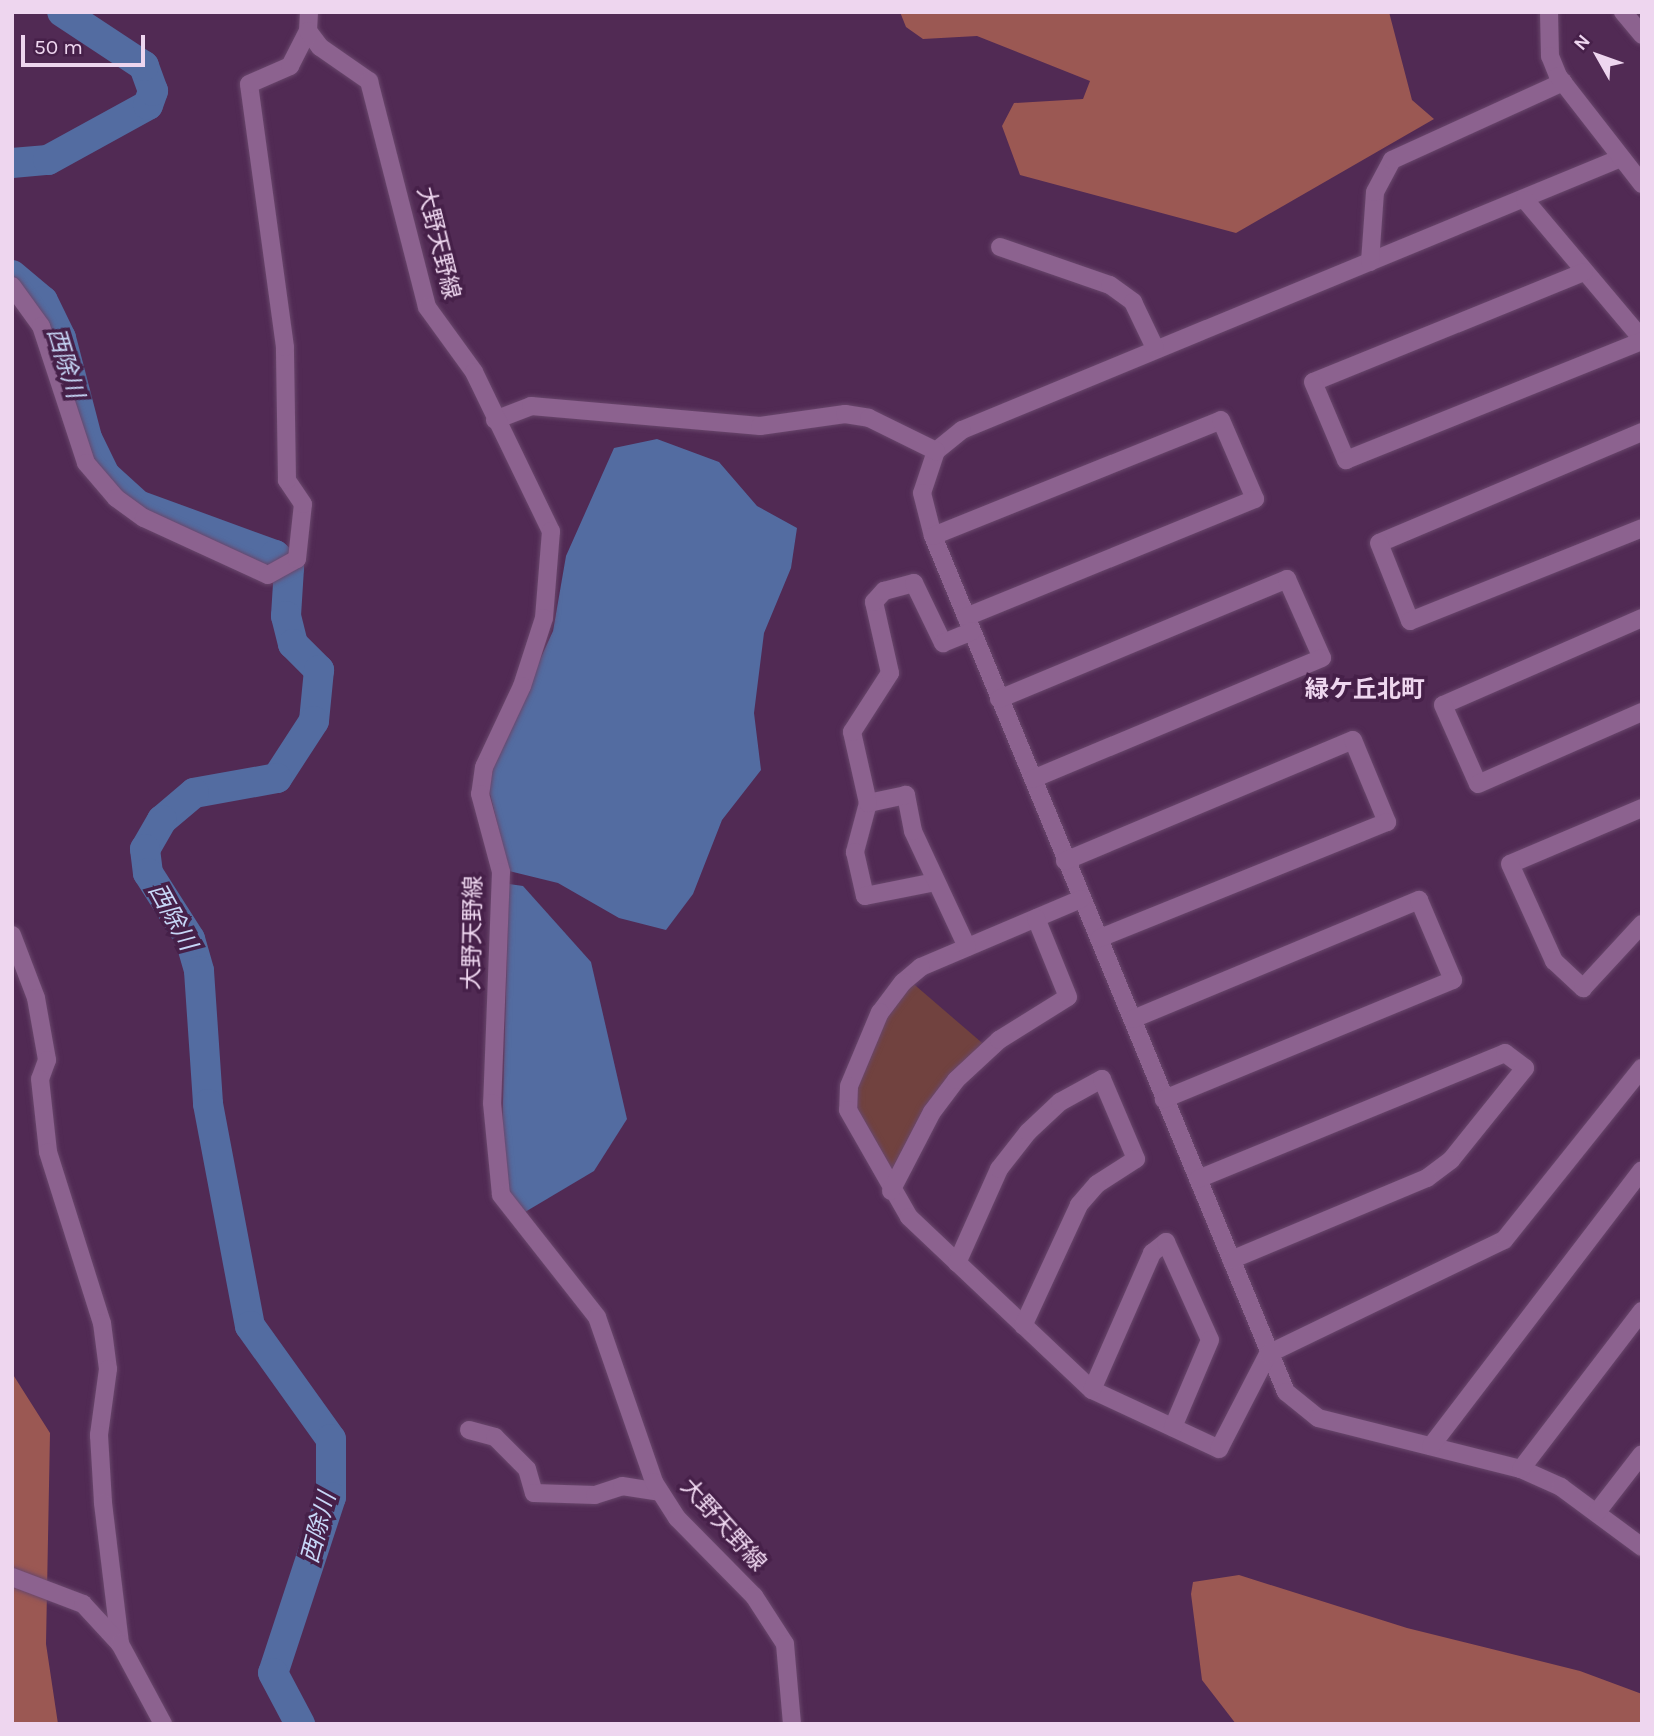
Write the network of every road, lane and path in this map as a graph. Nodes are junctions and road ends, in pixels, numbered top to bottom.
1 (309, 12) edge
2 (1549, 12) edge
3 (1623, 12) edge
4 (308, 31) junction
5 (1642, 35) edge
6 (1563, 82) junction
7 (1620, 158) junction
8 (1642, 184) edge
9 (1525, 200) junction
10 (1000, 247) dead end
11 (1370, 262) junction
12 (1584, 272) junction
13 (12, 286) edge
14 (1642, 340) edge
15 (1155, 348) junction
16 (495, 420) junction
17 (1642, 432) edge
18 (936, 451) junction
19 (1642, 528) edge
20 (933, 537) junction
21 (1642, 618) edge
22 (969, 624) junction
23 (999, 699) junction
24 (1642, 712) edge
25 (1033, 779) junction
26 (868, 803) junction
27 (1642, 808) edge
28 (1065, 861) junction
29 (935, 882) junction
30 (1081, 899) junction
31 (1036, 918) junction
32 (1642, 924) edge
33 (12, 935) edge
34 (1100, 938) junction
35 (967, 947) junction
36 (1133, 1019) junction
37 (1642, 1068) edge
38 (1164, 1099) junction
39 (1642, 1170) edge
40 (1198, 1179) junction
41 (891, 1191) junction
42 (1231, 1260) junction
43 (957, 1263) junction
44 (1642, 1311) edge
45 (1023, 1326) junction
46 (1268, 1354) junction
47 (1093, 1390) junction
48 (1173, 1427) junction
49 (468, 1430) dead end
50 (1431, 1446) junction
51 (1642, 1454) edge
52 (1521, 1469) junction
53 (660, 1492) junction
54 (1597, 1512) junction
55 (1642, 1547) edge
56 (12, 1577) edge
57 (120, 1644) junction
58 (163, 1724) edge
59 (792, 1724) edge

1 - 4 street
2 - 6 street
3 - 5 street
4 - 13 street
4 - 16 street, 大野天野線
6 - 7 street
6 - 11 street
7 - 8 street
7 - 9 street
9 - 11 street
9 - 12 street
10 - 15 street
11 - 15 street
12 - 14 street
12 - 14 street
15 - 18 street
16 - 18 street
16 - 53 street, 大野天野線
17 - 19 street
18 - 20 street
20 - 22 street
20 - 22 street
21 - 24 street
22 - 23 street
22 - 26 street
23 - 25 street
23 - 25 street
25 - 28 street
26 - 29 street
26 - 29 street
27 - 32 street
28 - 30 street
28 - 34 street
29 - 35 street
30 - 31 street
30 - 34 street
31 - 35 street
31 - 41 street
33 - 57 street
34 - 36 street
35 - 41 street
36 - 38 street
36 - 38 street
37 - 46 street
38 - 40 street
39 - 50 street
40 - 42 street
40 - 42 street
41 - 43 street
42 - 46 street
43 - 45 street
43 - 45 street
44 - 52 street
45 - 47 street
46 - 48 street
46 - 50 street
47 - 48 street
47 - 48 street
49 - 53 street
50 - 52 street
51 - 54 street
52 - 54 street
53 - 59 street, 大野天野線
54 - 55 street
56 - 57 street
57 - 58 street

